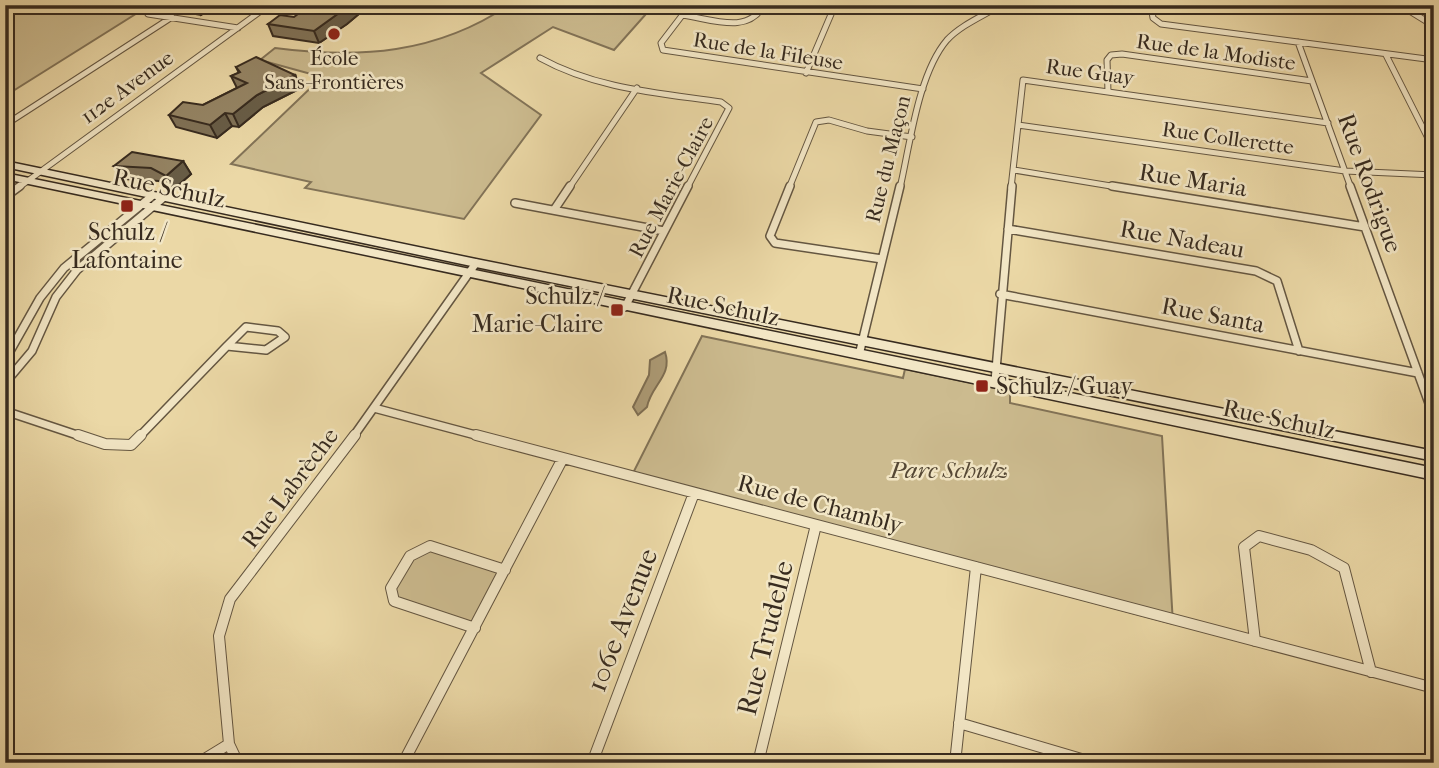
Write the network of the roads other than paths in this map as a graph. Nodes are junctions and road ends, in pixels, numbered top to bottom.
1 (268, 5) edge
2 (440, 5) edge
3 (690, 5) edge
4 (764, 5) edge
5 (835, 5) edge
6 (986, 5) edge
7 (1151, 5) edge
8 (1262, 5) edge
9 (1325, 5) edge
10 (1400, 5) edge
11 (998, 7) edge
12 (1300, 8) edge
13 (476, 10) dead end
14 (148, 14) dead end
15 (682, 15) junction
16 (172, 17) junction
17 (1434, 26) edge
18 (238, 28) junction
19 (1298, 42) junction
20 (1387, 55) junction
21 (540, 58) dead end
22 (1434, 60) edge
23 (806, 73) junction
24 (1312, 81) junction
25 (637, 88) junction
26 (923, 89) junction
27 (1108, 92) junction
28 (1328, 123) junction
29 (5, 125) edge
30 (1018, 125) junction
31 (1425, 133) junction
32 (1434, 134) edge
33 (912, 136) junction
34 (1434, 150) edge
35 (5, 164) edge
36 (1014, 170) junction
37 (42, 171) junction
38 (1345, 171) junction
39 (1434, 175) edge
40 (5, 176) edge
41 (29, 180) junction
42 (95, 183) junction
43 (83, 192) junction
44 (5, 197) edge
45 (153, 201) junction
46 (515, 203) dead end
47 (554, 210) junction
48 (1365, 227) junction
49 (1008, 229) junction
50 (664, 231) junction
51 (882, 259) junction
52 (476, 263) junction
53 (468, 274) junction
54 (631, 294) junction
55 (1000, 294) junction
56 (625, 307) junction
57 (758, 320) junction
58 (752, 333) junction
59 (862, 341) junction
60 (227, 346) junction
61 (1299, 351) junction
62 (859, 355) junction
63 (5, 360) edge
64 (996, 366) junction
65 (1418, 373) junction
66 (995, 381) junction
67 (5, 383) edge
68 (1163, 401) junction
69 (374, 408) junction
70 (5, 411) edge
71 (1165, 417) junction
72 (1434, 417) edge
73 (1434, 456) edge
74 (563, 458) junction
75 (1434, 474) edge
76 (694, 493) junction
77 (816, 525) junction
78 (976, 567) junction
79 (505, 570) junction
80 (474, 628) junction
81 (1255, 641) junction
82 (1371, 672) junction
83 (1434, 688) edge
84 (959, 723) junction
85 (229, 744) junction
86 (198, 763) edge
87 (238, 763) edge
88 (403, 763) edge
89 (592, 763) edge
90 (758, 763) edge
91 (955, 763) edge
92 (1095, 763) edge

1 - 18 street, 112e Avenue
2 - 13 street
3 - 15 street, Rue de la Fileuse
4 - 15 street
5 - 23 street
6 - 11 street
7 - 19 street
8 - 12 street
9 - 12 street
10 - 17 street
11 - 26 street, Rue du Maçon
14 - 16 street
15 - 23 street, Rue de la Fileuse
16 - 18 street
16 - 29 street
18 - 37 street, 112e Avenue
19 - 20 street
19 - 24 street, Rue Rodrigue
20 - 22 street
20 - 31 street
21 - 25 street, Rue Marie-Claire
23 - 26 street, Rue de la Fileuse
24 - 27 street, Rue de la Modiste
24 - 28 street, Rue Rodrigue
25 - 47 street
25 - 50 street, Rue Marie-Claire
26 - 33 street, Rue du Maçon
27 - 28 street, Rue Guay
27 - 30 street, Rue Guay
28 - 38 street, Rue Rodrigue
30 - 36 street, Rue Guay
30 - 38 street, Rue Collerette
31 - 32 street
31 - 34 street
33 - 51 street, Rue du Maçon
33 - 51 street
35 - 37 street, Rue Schulz
36 - 48 street, Rue Maria
36 - 49 street, Rue Guay
37 - 41 street, 112e Avenue
37 - 42 street, Rue Schulz
38 - 39 street, Rue Collerette
38 - 48 street, Rue Rodrigue
40 - 41 street, Rue Schulz
41 - 43 street, Rue Schulz
41 - 44 street, 112e Avenue
42 - 43 street
42 - 45 street, Rue Schulz
43 - 45 street, Rue Schulz
45 - 52 street, Rue Schulz
45 - 53 street, Rue Schulz
45 - 63 street
45 - 67 street
46 - 47 street
47 - 50 street
48 - 65 street, Rue Rodrigue
49 - 55 street, Rue Guay
49 - 61 street, Rue Nadeau
50 - 54 street, Rue Marie-Claire
51 - 59 street, Rue du Maçon
52 - 53 street, Rue Labrèche
52 - 54 street, Rue Schulz
53 - 56 street, Rue Schulz
53 - 69 street, Rue Labrèche
54 - 56 street, Rue Marie-Claire
54 - 57 street, Rue Schulz
55 - 61 street, Rue Santa
55 - 64 street, Rue Guay
56 - 58 street, Rue Schulz
57 - 58 street
57 - 59 street, Rue Schulz
58 - 62 street, Rue Schulz
59 - 62 street, Rue du Maçon
59 - 64 street, Rue Schulz
60 - 60 street
60 - 70 street
61 - 65 street, Rue Santa
62 - 66 street, Rue Schulz
64 - 66 street, Rue Guay
64 - 68 street, Rue Schulz
65 - 72 street, Rue Rodrigue
66 - 71 street, Rue Schulz
68 - 71 street
68 - 73 street, Rue Schulz
69 - 74 street, Rue de Chambly
69 - 85 street, Rue Labrèche
71 - 75 street, Rue Schulz
74 - 76 street, Rue de Chambly
74 - 79 street
76 - 77 street, Rue de Chambly
76 - 89 street, 106e Avenue
77 - 78 street, Rue de Chambly
77 - 90 street, Rue Trudelle
78 - 81 street, Rue de Chambly
78 - 84 street
79 - 80 street
79 - 80 street
80 - 88 street
81 - 82 street, Rue de Chambly
81 - 82 street
82 - 83 street, Rue de Chambly
84 - 91 street
84 - 92 street
85 - 86 street
85 - 87 street, Rue Labrèche

